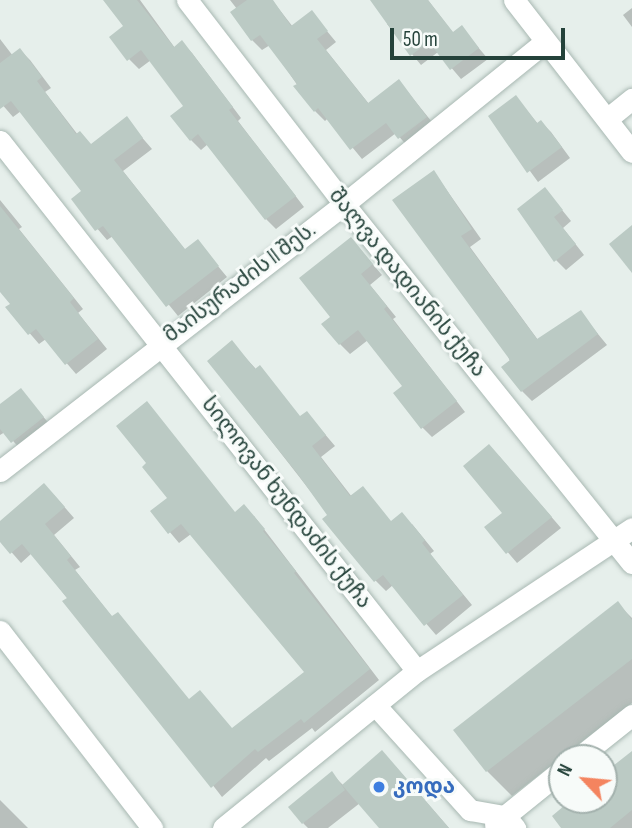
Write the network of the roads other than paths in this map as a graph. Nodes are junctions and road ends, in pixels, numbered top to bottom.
1 (187, 0) edge
2 (514, 0) edge
3 (545, 42) junction
4 (632, 100) edge
5 (607, 119) junction
6 (0, 141) edge
7 (632, 152) edge
8 (344, 204) junction
9 (161, 343) junction
10 (0, 471) edge
11 (632, 528) edge
12 (614, 541) junction
13 (632, 563) edge
14 (0, 631) edge
15 (417, 671) junction
16 (375, 705) junction
17 (632, 715) edge
18 (596, 744) edge
19 (548, 784) edge
20 (504, 824) edge
21 (152, 828) edge
22 (223, 828) edge

1 - 8 street, შალვა დადიანის ქუჩა
2 - 3 street
3 - 5 street
3 - 8 street, მაისურაძის II შეს.
4 - 5 street
5 - 7 street
6 - 9 street, სილოვან ხუნდაძის ქუჩა
8 - 9 street, მაისურაძის II შეს.
8 - 12 street, შალვა დადიანის ქუჩა
9 - 10 street, მაისურაძის II შეს.
9 - 15 street, სილოვან ხუნდაძის ქუჩა
11 - 12 street
12 - 13 street, შალვა დადიანის ქუჩა
12 - 15 street
14 - 21 street
15 - 16 street
16 - 20 street
16 - 22 street
17 - 18 street
19 - 20 street

